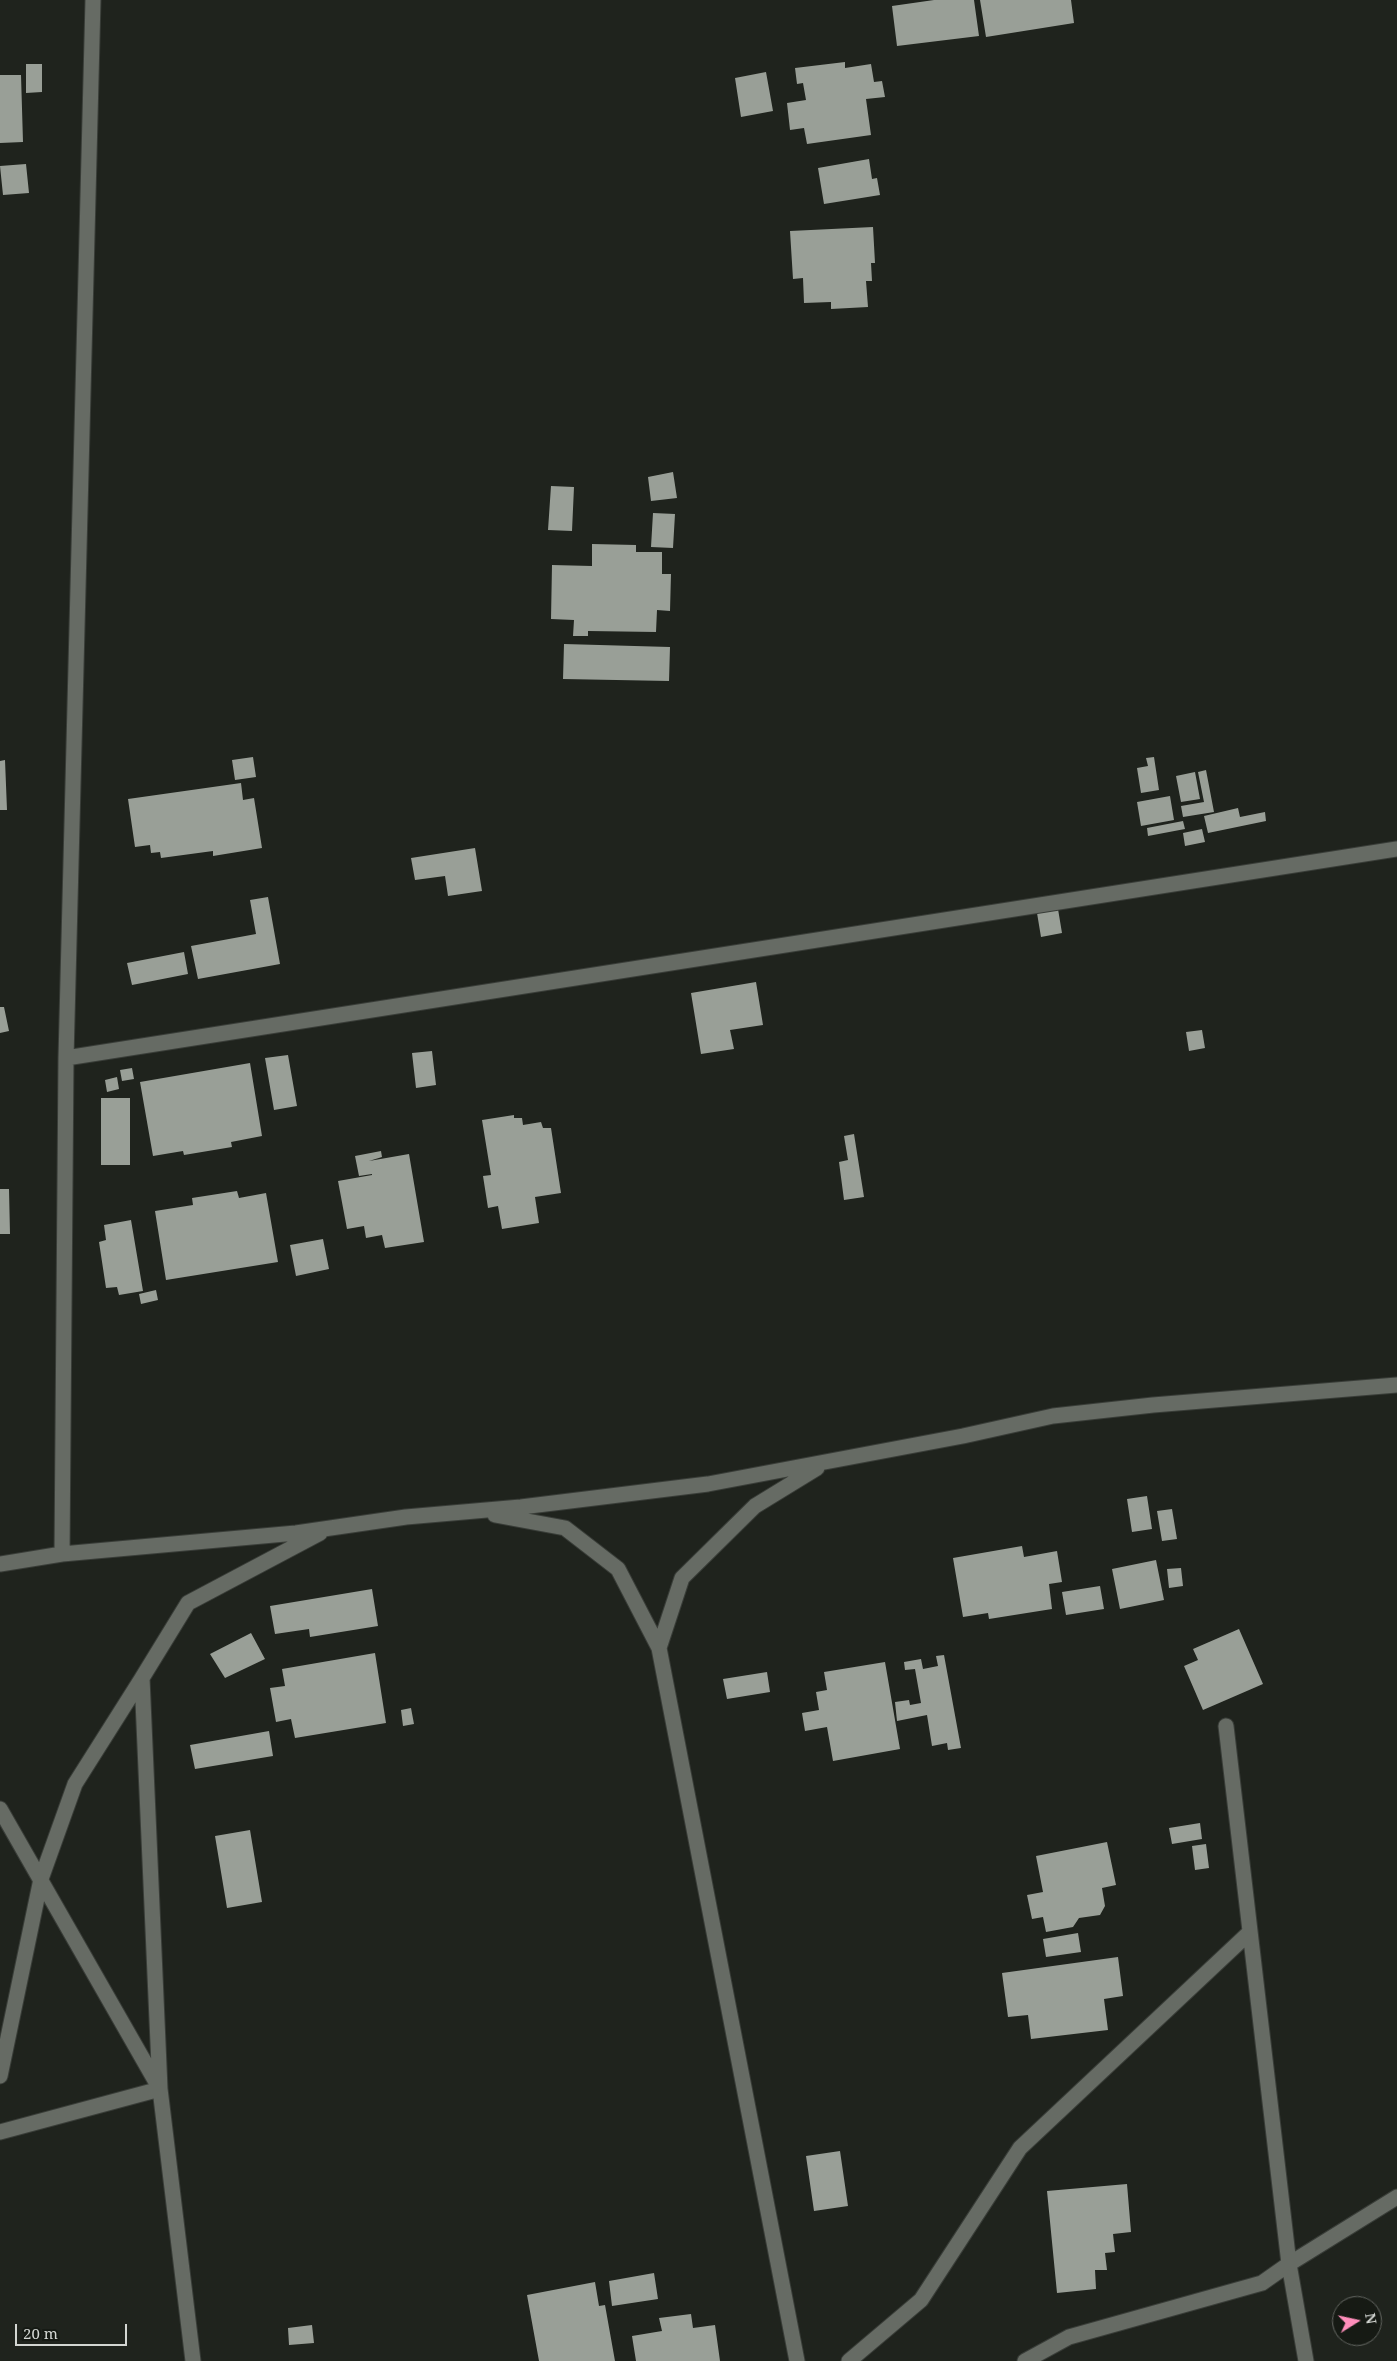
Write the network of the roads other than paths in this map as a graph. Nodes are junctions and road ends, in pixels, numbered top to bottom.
1 (93, 0) edge
2 (1397, 849) edge
3 (66, 1058) junction
4 (1397, 1384) edge
5 (825, 1462) junction
6 (475, 1511) junction
7 (330, 1528) junction
8 (62, 1554) junction
9 (0, 1564) edge
10 (659, 1648) junction
11 (142, 1678) junction
12 (1226, 1726) dead end
13 (0, 1808) edge
14 (40, 1879) junction
15 (1250, 1932) junction
16 (0, 2076) edge
17 (160, 2088) junction
18 (0, 2132) edge
19 (1397, 2197) edge
20 (1289, 2264) junction
21 (193, 2361) edge
22 (797, 2361) edge
23 (849, 2361) edge
24 (1025, 2361) edge
25 (1306, 2361) edge

1 - 3 street
2 - 3 street
3 - 8 street
4 - 5 street
5 - 6 street
5 - 10 street
6 - 7 street
6 - 10 street
7 - 8 street
7 - 11 street
8 - 9 street
10 - 22 street
11 - 14 street
11 - 17 street
12 - 15 street
13 - 14 street
14 - 16 street
14 - 17 street
15 - 20 street
15 - 23 street
17 - 18 street
17 - 21 street
19 - 20 street
20 - 24 street
20 - 25 street

